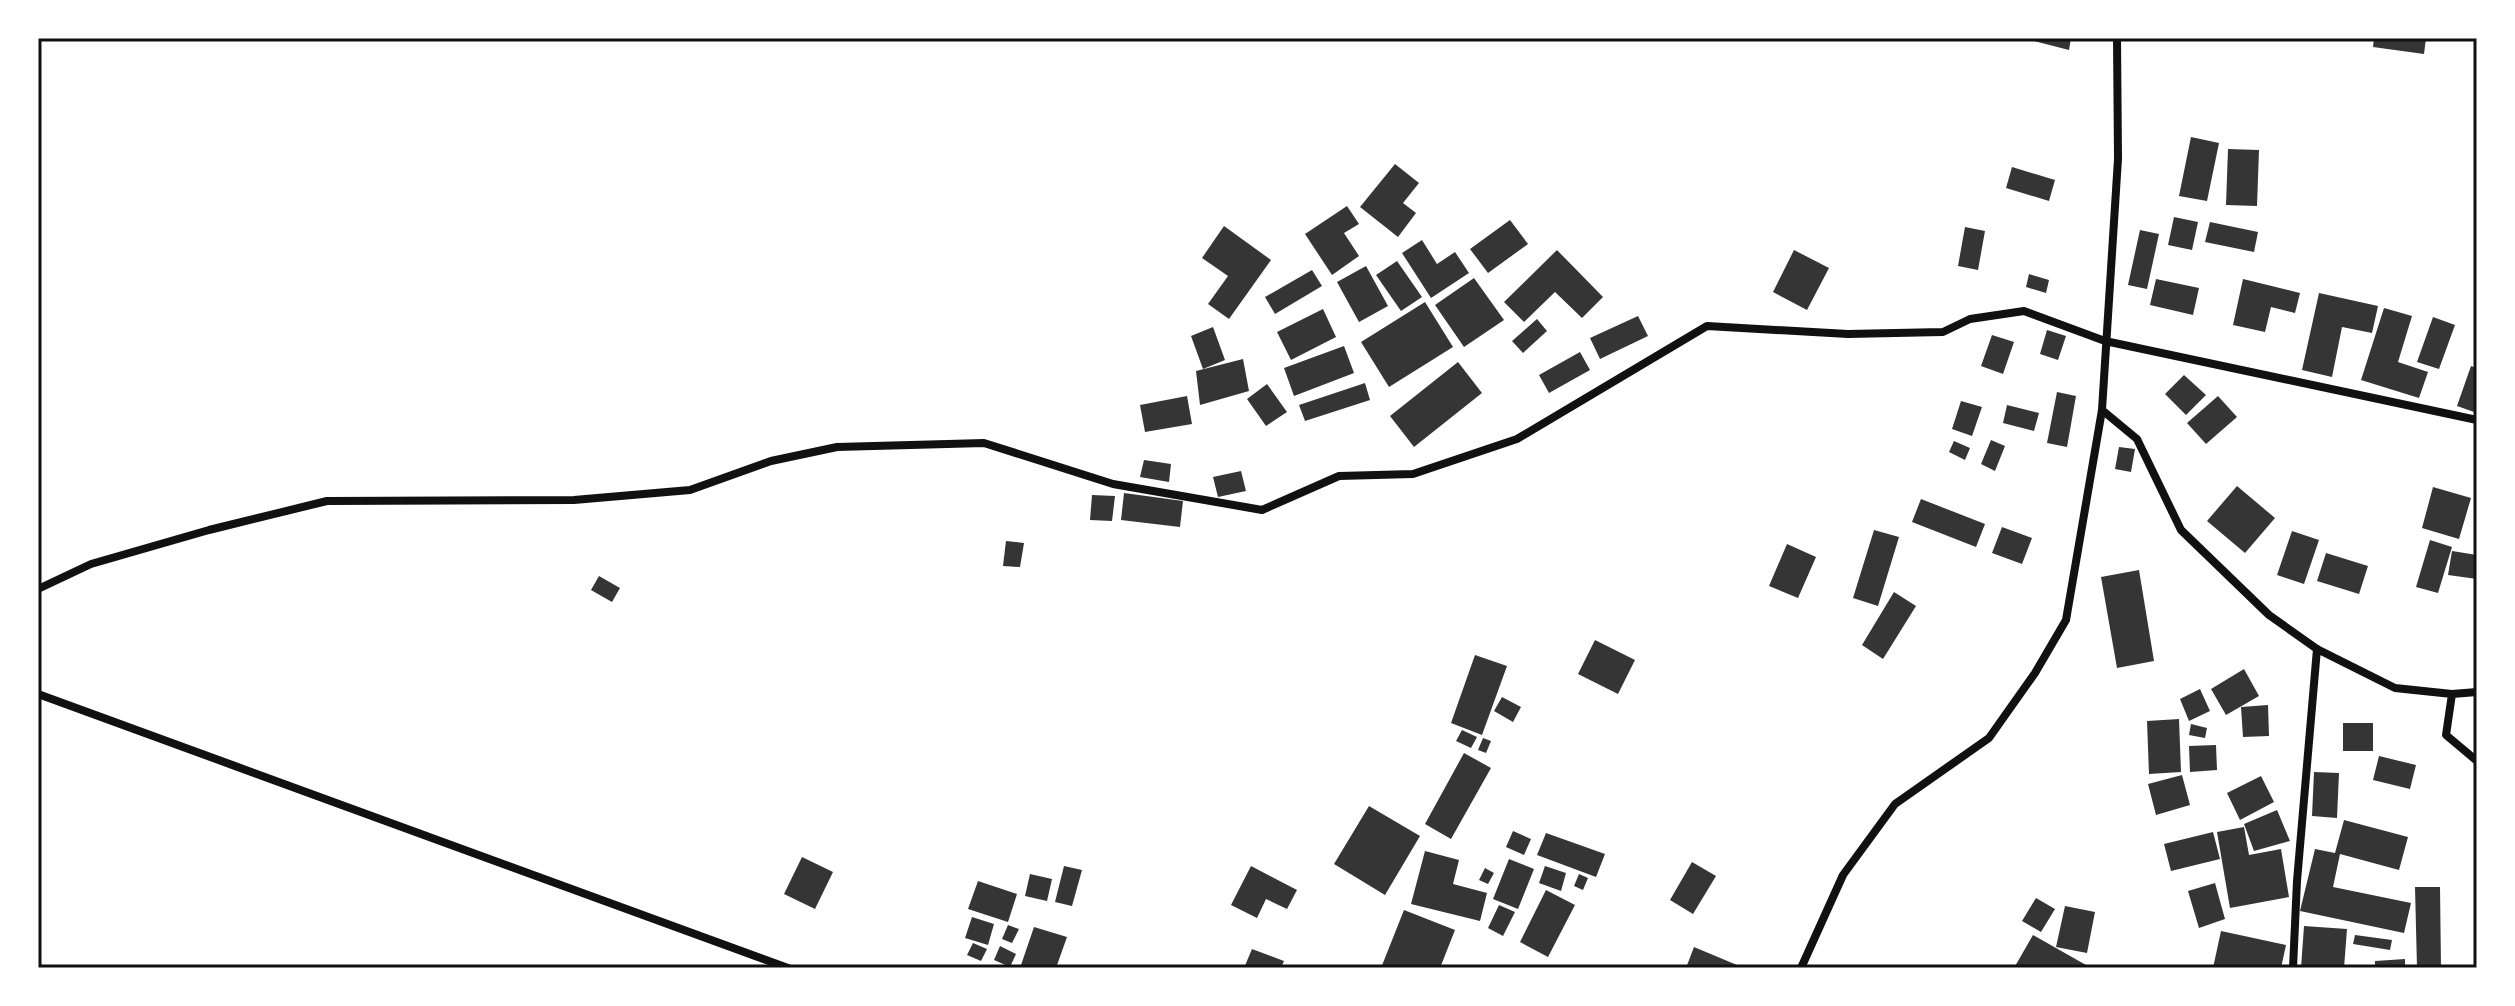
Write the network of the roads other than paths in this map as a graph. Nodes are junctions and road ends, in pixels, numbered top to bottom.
1 (2117, 38) edge
2 (2105, 341) junction
3 (2102, 410) junction
4 (2477, 420) edge
5 (38, 589) edge
6 (2317, 649) junction
7 (2477, 692) edge
8 (38, 694) edge
9 (2452, 694) junction
10 (2477, 761) edge
11 (788, 968) edge
12 (1801, 968) edge
13 (2293, 968) edge

1 - 2 street
2 - 3 street
2 - 4 street
2 - 5 street
3 - 6 street
3 - 12 street
6 - 9 street
6 - 13 street
7 - 9 street
8 - 11 street
9 - 10 street

